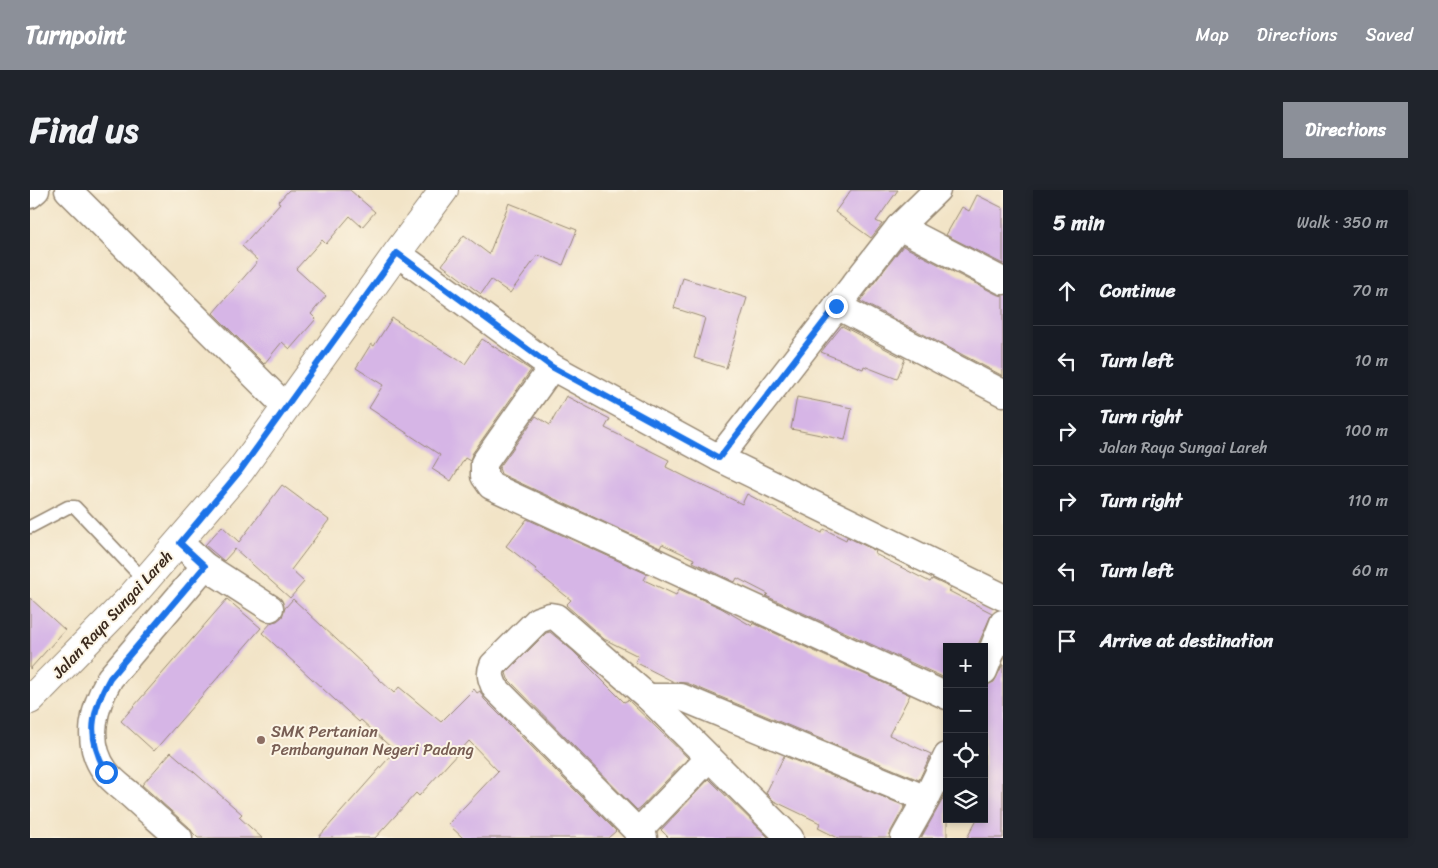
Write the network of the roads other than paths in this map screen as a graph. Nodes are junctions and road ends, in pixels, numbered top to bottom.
1 (36, 190) edge
2 (68, 190) edge
3 (444, 190) edge
4 (937, 190) edge
5 (30, 195) edge
6 (899, 227) junction
7 (397, 253) junction
8 (1003, 281) edge
9 (836, 306) junction
10 (552, 367) junction
11 (1003, 393) edge
12 (286, 407) junction
13 (719, 458) junction
14 (30, 527) edge
15 (180, 543) junction
16 (205, 566) junction
17 (145, 581) junction
18 (1003, 597) edge
19 (270, 608) dead end
20 (1003, 623) edge
21 (988, 661) edge
22 (943, 694) edge
23 (648, 697) junction
24 (30, 700) edge
25 (709, 758) junction
26 (943, 764) edge
27 (926, 799) junction
28 (641, 835) edge
29 (179, 838) edge
30 (790, 838) edge
31 (904, 838) edge

1 - 5 street
2 - 12 street
3 - 7 street, Jalan Raya Sungai Lareh
4 - 6 street
6 - 8 street
6 - 9 street
7 - 10 street
7 - 12 street, Jalan Raya Sungai Lareh
9 - 11 street
9 - 13 street
10 - 13 street
10 - 22 street
12 - 15 street, Jalan Raya Sungai Lareh
13 - 18 street
14 - 17 lane
15 - 16 street
15 - 17 street, Jalan Raya Sungai Lareh
16 - 19 street
16 - 29 street
17 - 24 street, Jalan Raya Sungai Lareh
20 - 21 street
23 - 25 street
23 - 27 street
23 - 28 street
25 - 28 street
25 - 30 street
26 - 27 street
27 - 31 street

